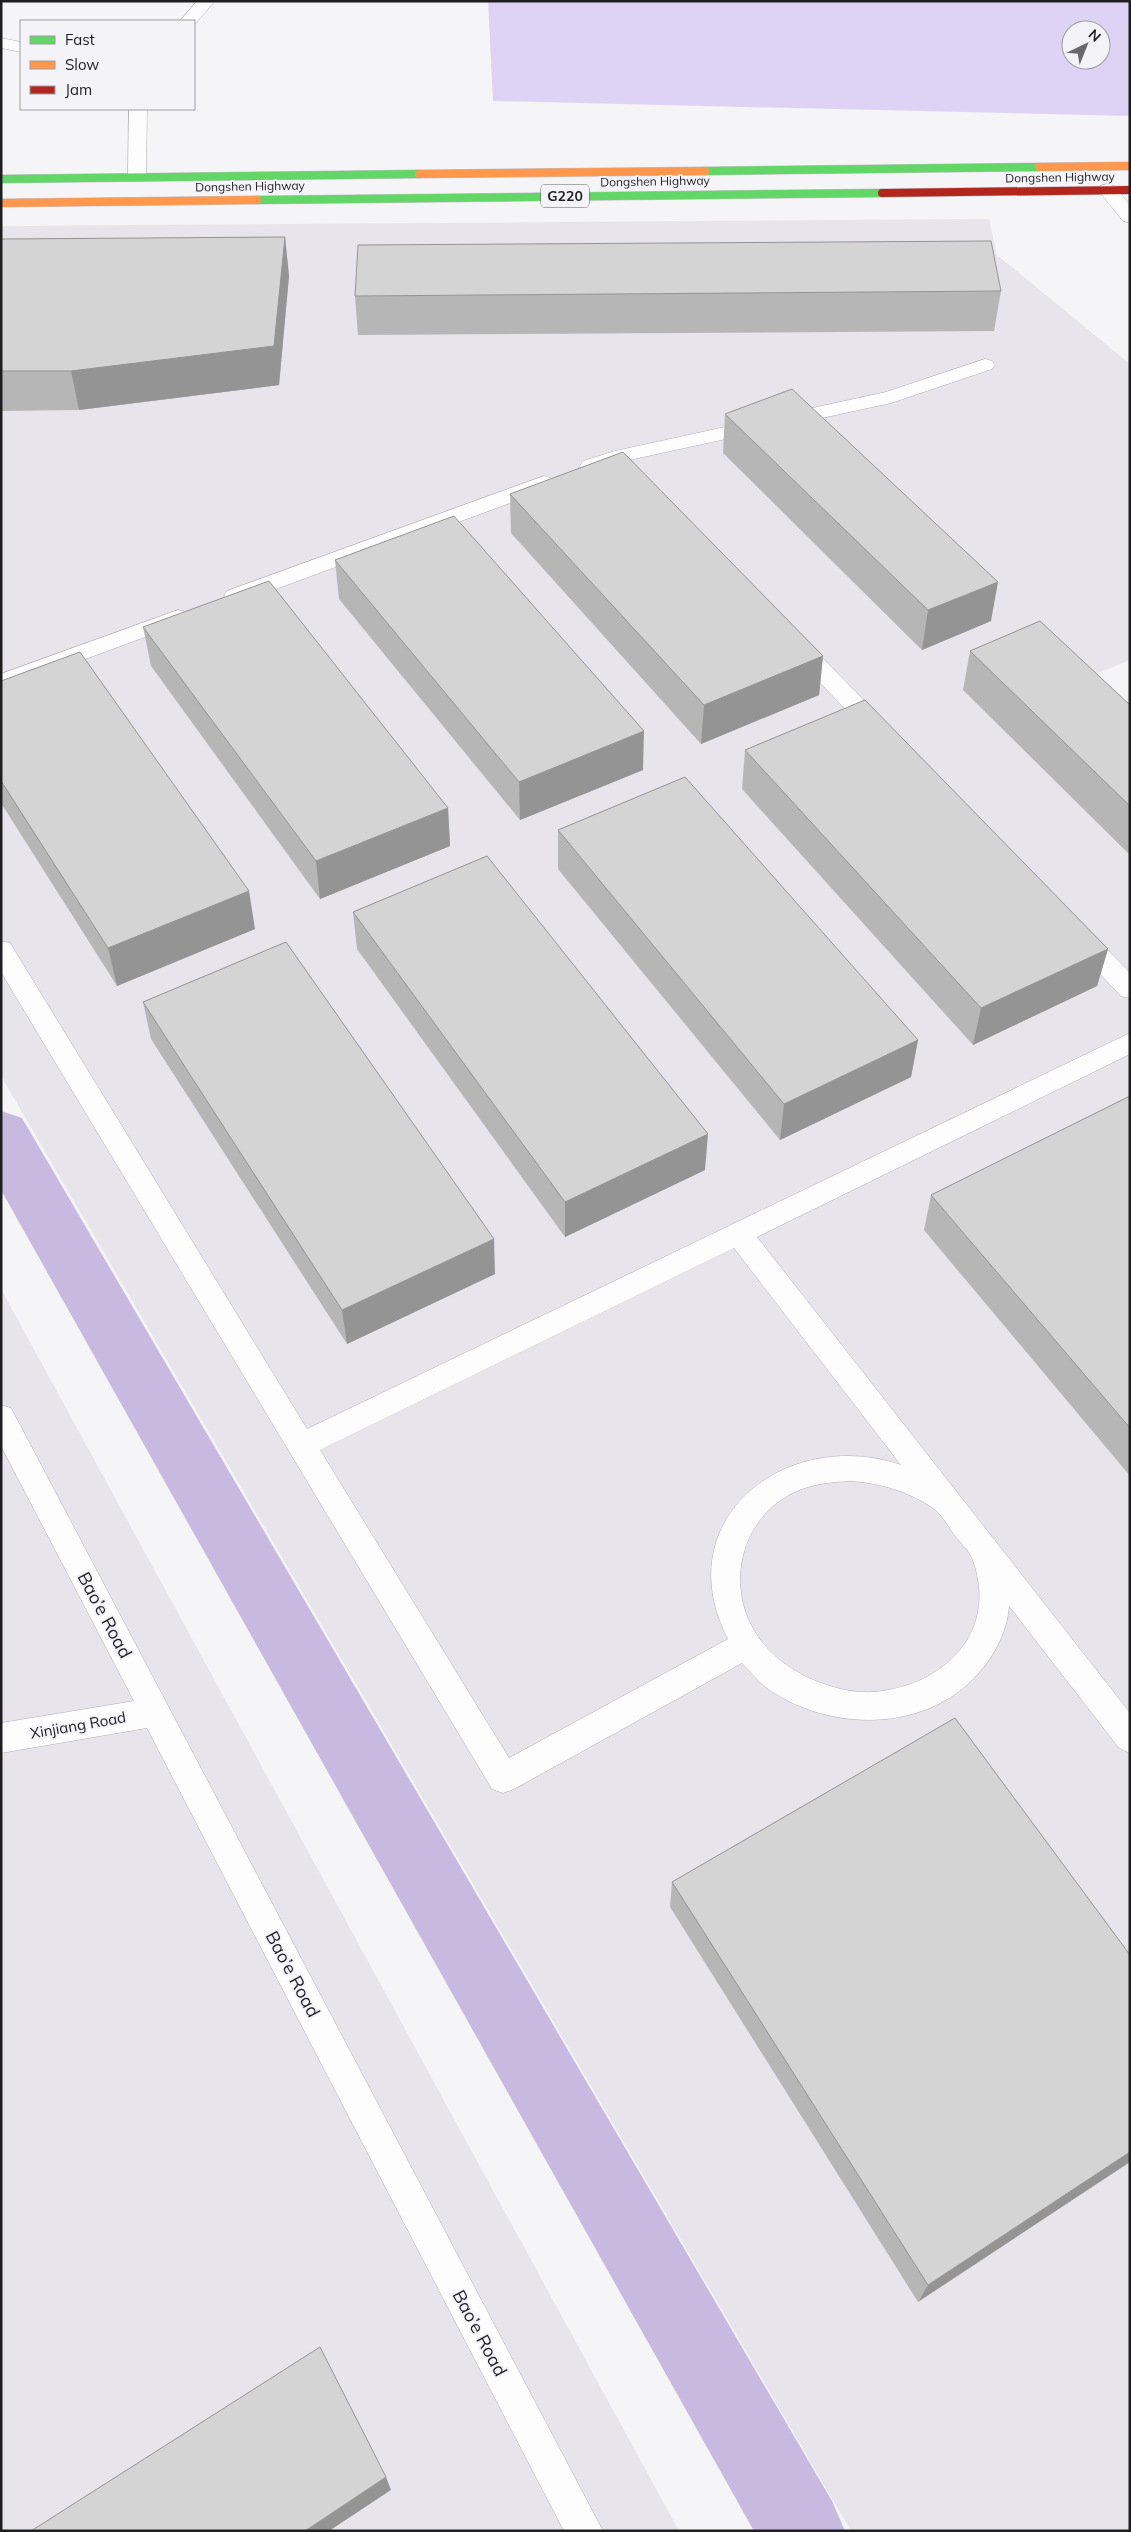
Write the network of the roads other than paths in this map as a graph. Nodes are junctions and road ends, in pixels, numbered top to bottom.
1 (207, 1) edge
2 (189, 20) edge
3 (1, 43) edge
4 (20, 47) edge
5 (138, 110) edge
6 (1130, 166) edge
7 (137, 177) junction
8 (1, 179) edge
9 (1107, 190) junction
10 (1130, 190) edge
11 (1, 203) edge
12 (1130, 216) edge
13 (985, 365) dead end
14 (615, 457) junction
15 (635, 478) edge
16 (780, 627) edge
17 (1, 682) edge
18 (896, 748) edge
19 (1061, 918) edge
20 (1, 950) edge
21 (1130, 988) edge
22 (1130, 1043) edge
23 (738, 1233) junction
24 (1, 1417) edge
25 (301, 1446) junction
26 (944, 1499) junction
27 (985, 1551) junction
28 (746, 1645) junction
29 (156, 1712) junction
30 (1, 1738) edge
31 (1130, 1738) edge
32 (584, 2531) edge

1 - 2 lane
3 - 4 lane
5 - 7 lane
6 - 7 highway, Dongshen Highway / G220
7 - 8 highway, Dongshen Highway / G220
9 - 10 highway, Dongshen Highway / G220
9 - 11 highway, Dongshen Highway / G220
9 - 12 lane
13 - 14 lane
14 - 15 lane
14 - 17 lane
16 - 18 lane
19 - 21 lane
20 - 25 lane
22 - 23 lane
23 - 25 lane
23 - 26 lane
24 - 29 lane, Bao’e Road
25 - 28 lane
26 - 27 lane
26 - 28 lane
27 - 28 lane
27 - 31 lane
29 - 30 lane, Xinjiang Road
29 - 32 lane, Bao’e Road

